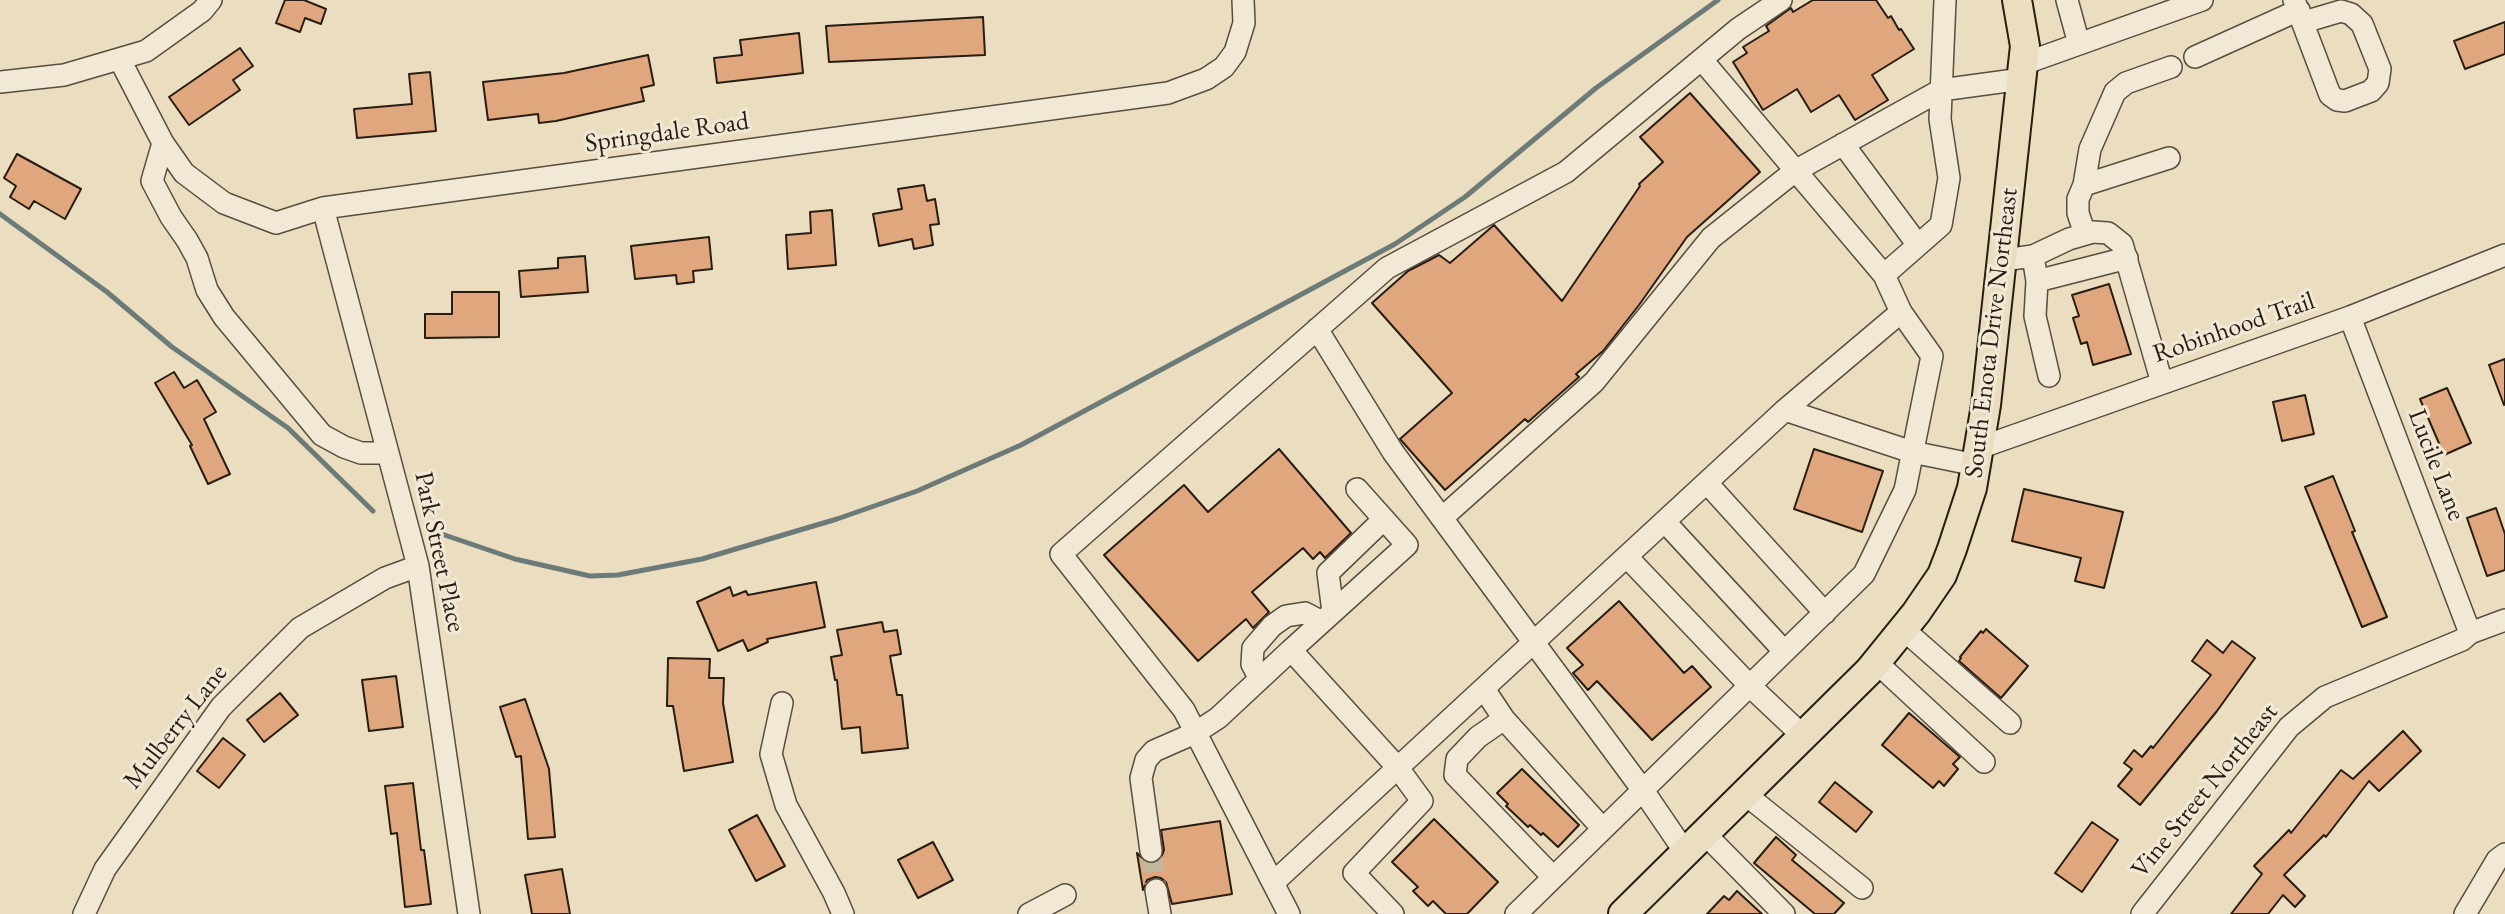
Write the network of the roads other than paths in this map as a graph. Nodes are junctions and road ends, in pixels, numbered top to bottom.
1 (211, 0) edge
2 (1243, 0) edge
3 (1781, 0) edge
4 (1945, 0) edge
5 (2017, 0) edge
6 (2067, 0) edge
7 (2202, 0) edge
8 (2299, 10) edge
9 (2079, 44) junction
10 (2195, 57) dead end
11 (120, 60) junction
12 (1702, 60) junction
13 (2171, 66) dead end
14 (2023, 71) junction
15 (0, 82) edge
16 (1941, 90) junction
17 (163, 143) junction
18 (1843, 144) junction
19 (2169, 158) dead end
20 (1796, 171) junction
21 (2084, 185) junction
22 (323, 208) junction
23 (2085, 234) junction
24 (1918, 245) junction
25 (2034, 256) junction
26 (2505, 256) edge
27 (2127, 258) junction
28 (2003, 260) junction
29 (1884, 275) junction
30 (2037, 281) junction
31 (1901, 312) junction
32 (2350, 317) junction
33 (1317, 329) junction
34 (2049, 376) dead end
35 (2162, 383) junction
36 (1785, 410) junction
37 (1912, 452) junction
38 (388, 453) junction
39 (1977, 457) junction
40 (1707, 483) junction
41 (1357, 489) dead end
42 (1442, 518) junction
43 (1384, 519) junction
44 (1666, 523) junction
45 (1627, 557) junction
46 (418, 566) junction
47 (1825, 613) junction
48 (1328, 617) junction
49 (2505, 620) edge
50 (1903, 629) junction
51 (2470, 633) junction
52 (1534, 643) junction
53 (1291, 650) junction
54 (1784, 651) junction
55 (1876, 662) junction
56 (1260, 679) junction
57 (1749, 685) junction
58 (1484, 689) junction
59 (782, 703) dead end
60 (1504, 719) junction
61 (2010, 723) dead end
62 (1195, 733) junction
63 (1803, 736) junction
64 (1984, 762) dead end
65 (1398, 768) junction
66 (1642, 789) junction
67 (1745, 794) junction
68 (1602, 828) junction
69 (1695, 842) junction
70 (1151, 850) tunnel mouth
71 (2505, 854) edge
72 (1553, 877) junction
73 (1273, 883) junction
74 (1862, 888) dead end
75 (1156, 890) tunnel mouth
76 (1065, 894) dead end
77 (1382, 910) edge
78 (1634, 910) edge
79 (1525, 911) edge
80 (84, 914) edge
81 (469, 914) edge
82 (843, 914) edge
83 (1029, 914) edge
84 (1160, 914) edge
85 (1288, 914) edge
86 (1784, 914) edge
87 (2141, 914) edge
88 (2465, 914) edge

1 - 11 street
2 - 22 street, Springdale Road
3 - 12 street
4 - 16 street
5 - 14 main road, South Enota Drive Northeast
6 - 9 street
7 - 9 street
8 - 10 street
9 - 14 street
11 - 15 street
11 - 17 street, Springdale Road
12 - 20 street
12 - 33 street
13 - 21 street
14 - 16 street
14 - 28 main road, South Enota Drive Northeast
16 - 18 street
16 - 24 street
17 - 22 street, Springdale Road
17 - 38 street
18 - 20 street
18 - 24 street
19 - 21 street
20 - 29 street
20 - 42 street
21 - 23 street
22 - 38 street, Park Street Place
23 - 25 street
23 - 27 street
24 - 29 street
25 - 28 street
25 - 30 street
26 - 32 street, Robinhood Trail
27 - 30 street
27 - 35 street
28 - 39 main road, South Enota Drive Northeast
29 - 31 street
30 - 34 street
31 - 36 street
31 - 37 street
32 - 35 street, Robinhood Trail
32 - 51 street, Lucile Lane
33 - 42 street
33 - 62 street
35 - 39 street, Robinhood Trail
36 - 37 street
36 - 40 street
37 - 39 street
37 - 47 street
38 - 46 street, Park Street Place
39 - 50 main road, South Enota Drive Northeast
40 - 44 street
40 - 47 street
41 - 43 street
42 - 52 street
43 - 48 street
43 - 48 street
44 - 45 street
44 - 54 street
45 - 52 street
45 - 57 street
46 - 80 street, Mulberry Lane
46 - 81 street, Park Street Place
47 - 54 street
48 - 53 street
48 - 56 street
49 - 51 street, Vine Street Northeast
50 - 55 main road, South Enota Drive Northeast
50 - 61 street
51 - 87 street, Vine Street Northeast
52 - 58 street
52 - 66 street
53 - 56 street
53 - 65 street
54 - 57 street
55 - 63 main road, South Enota Drive Northeast
55 - 64 street
56 - 62 street
57 - 63 street
57 - 66 street
58 - 60 street
58 - 65 street
59 - 82 street
60 - 68 street
60 - 72 street
62 - 70 street
62 - 73 street
63 - 67 main road, South Enota Drive Northeast
65 - 73 street
65 - 77 street
66 - 68 street
66 - 69 street
67 - 69 main road, South Enota Drive Northeast
67 - 74 street
68 - 72 street
69 - 78 main road, South Enota Drive Northeast
69 - 86 street
71 - 88 street
72 - 79 street
73 - 85 street
75 - 84 street
76 - 83 street

